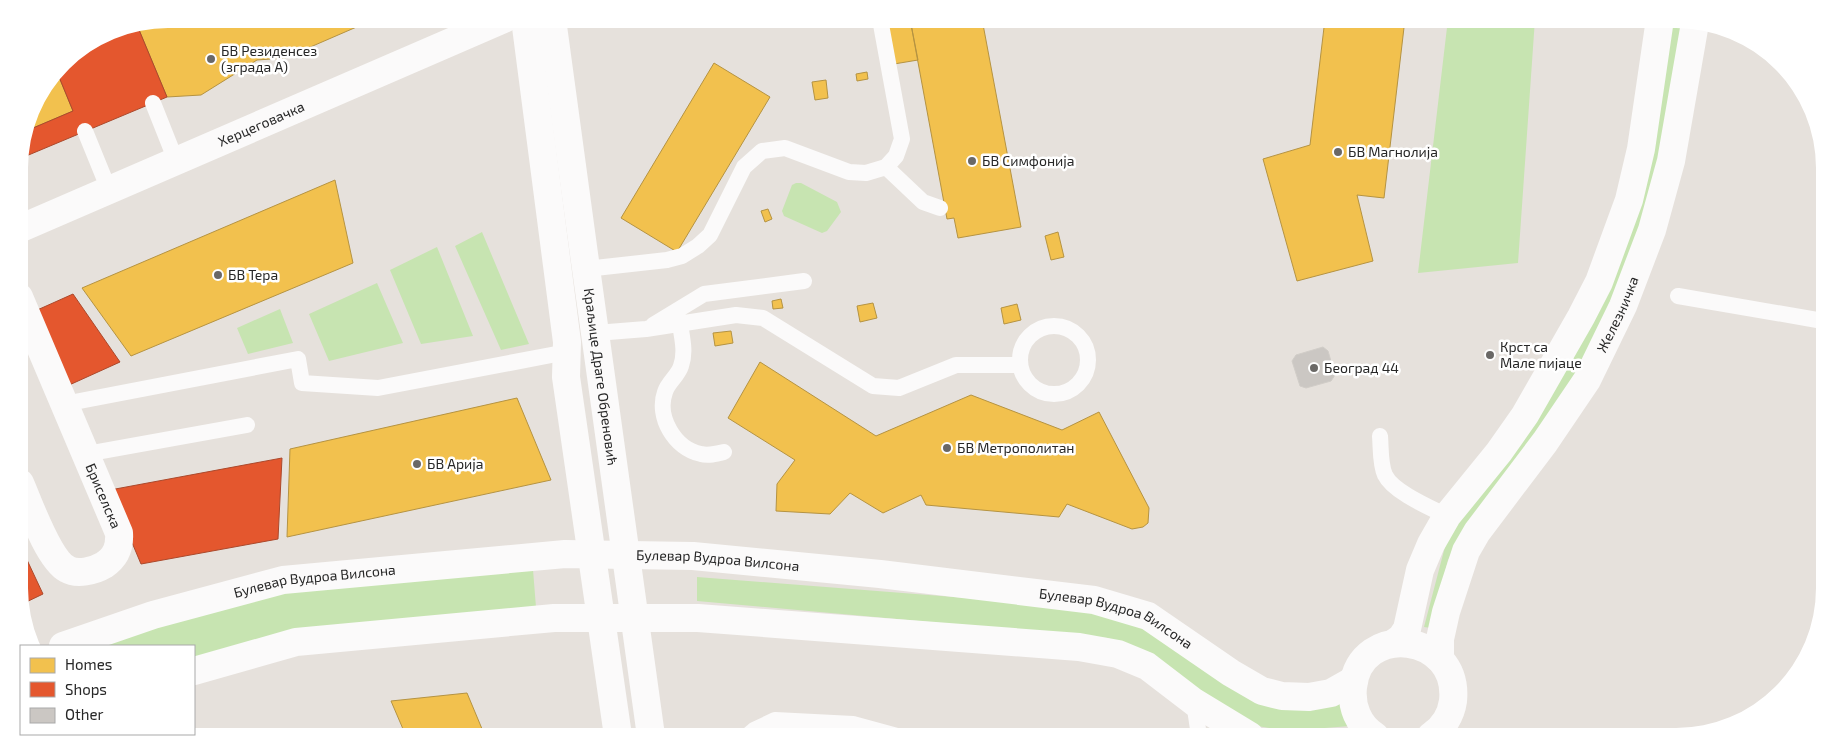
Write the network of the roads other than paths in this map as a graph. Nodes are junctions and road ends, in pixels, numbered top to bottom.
1 (483, 28) edge
2 (526, 28) edge
3 (553, 28) edge
4 (882, 28) edge
5 (1659, 28) edge
6 (1693, 29) edge
7 (153, 103) dead end
8 (85, 132) dead end
9 (176, 161) junction
10 (886, 167) junction
11 (109, 190) junction
12 (940, 208) dead end
13 (28, 225) edge
14 (586, 269) junction
15 (804, 281) dead end
16 (1678, 296) dead end
17 (28, 318) edge
18 (1816, 320) edge
19 (680, 324) junction
20 (646, 329) junction
21 (596, 333) junction
22 (567, 352) junction
23 (1019, 365) junction
24 (64, 404) junction
25 (247, 425) dead end
26 (1380, 436) dead end
27 (724, 452) dead end
28 (86, 454) junction
29 (28, 501) edge
30 (1447, 516) junction
31 (591, 553) junction
32 (625, 554) junction
33 (601, 618) junction
34 (634, 618) junction
35 (1394, 643) junction
36 (66, 645) edge
37 (1440, 659) junction
38 (195, 671) edge
39 (1354, 680) junction
40 (1194, 702) junction
41 (1198, 727) edge
42 (1236, 727) edge
43 (1364, 727) edge
44 (1441, 727) edge
45 (617, 728) edge
46 (650, 728) edge
47 (759, 728) edge
48 (866, 728) edge

1 - 9 street, Херцеговачка
2 - 22 street, Краљице Драге Обреновић
3 - 14 street, Краљице Драге Обреновић
4 - 10 lane
5 - 30 street
6 - 37 street, Железничка
7 - 9 lane
8 - 11 lane
9 - 11 street, Херцеговачка
10 - 12 lane
10 - 14 lane
11 - 13 street, Херцеговачка
14 - 21 street, Краљице Драге Обреновић
15 - 20 lane
16 - 18 lane
17 - 24 street, Бриселска
19 - 20 lane
19 - 23 lane
19 - 27 lane
20 - 21 lane
21 - 32 street, Краљице Драге Обреновић
22 - 24 lane
22 - 31 street, Краљице Драге Обреновић
23 - 23 lane
24 - 28 street, Бриселска
25 - 28 lane
26 - 30 lane
28 - 29 street, Бриселска
30 - 35 street
31 - 32 street, Булевар Вудроа Вилсона
31 - 33 street, Краљице Драге Обреновић
31 - 36 street, Булевар Вудроа Вилсона
32 - 34 street, Краљице Драге Обреновић
32 - 39 street, Булевар Вудроа Вилсона
33 - 34 street
33 - 38 street
33 - 45 street, Краљице Драге Обреновић
34 - 40 street
34 - 46 street, Краљице Драге Обреновић
35 - 37 street
35 - 39 street
37 - 44 street
39 - 43 street
40 - 41 lane
40 - 42 street
47 - 48 lane

